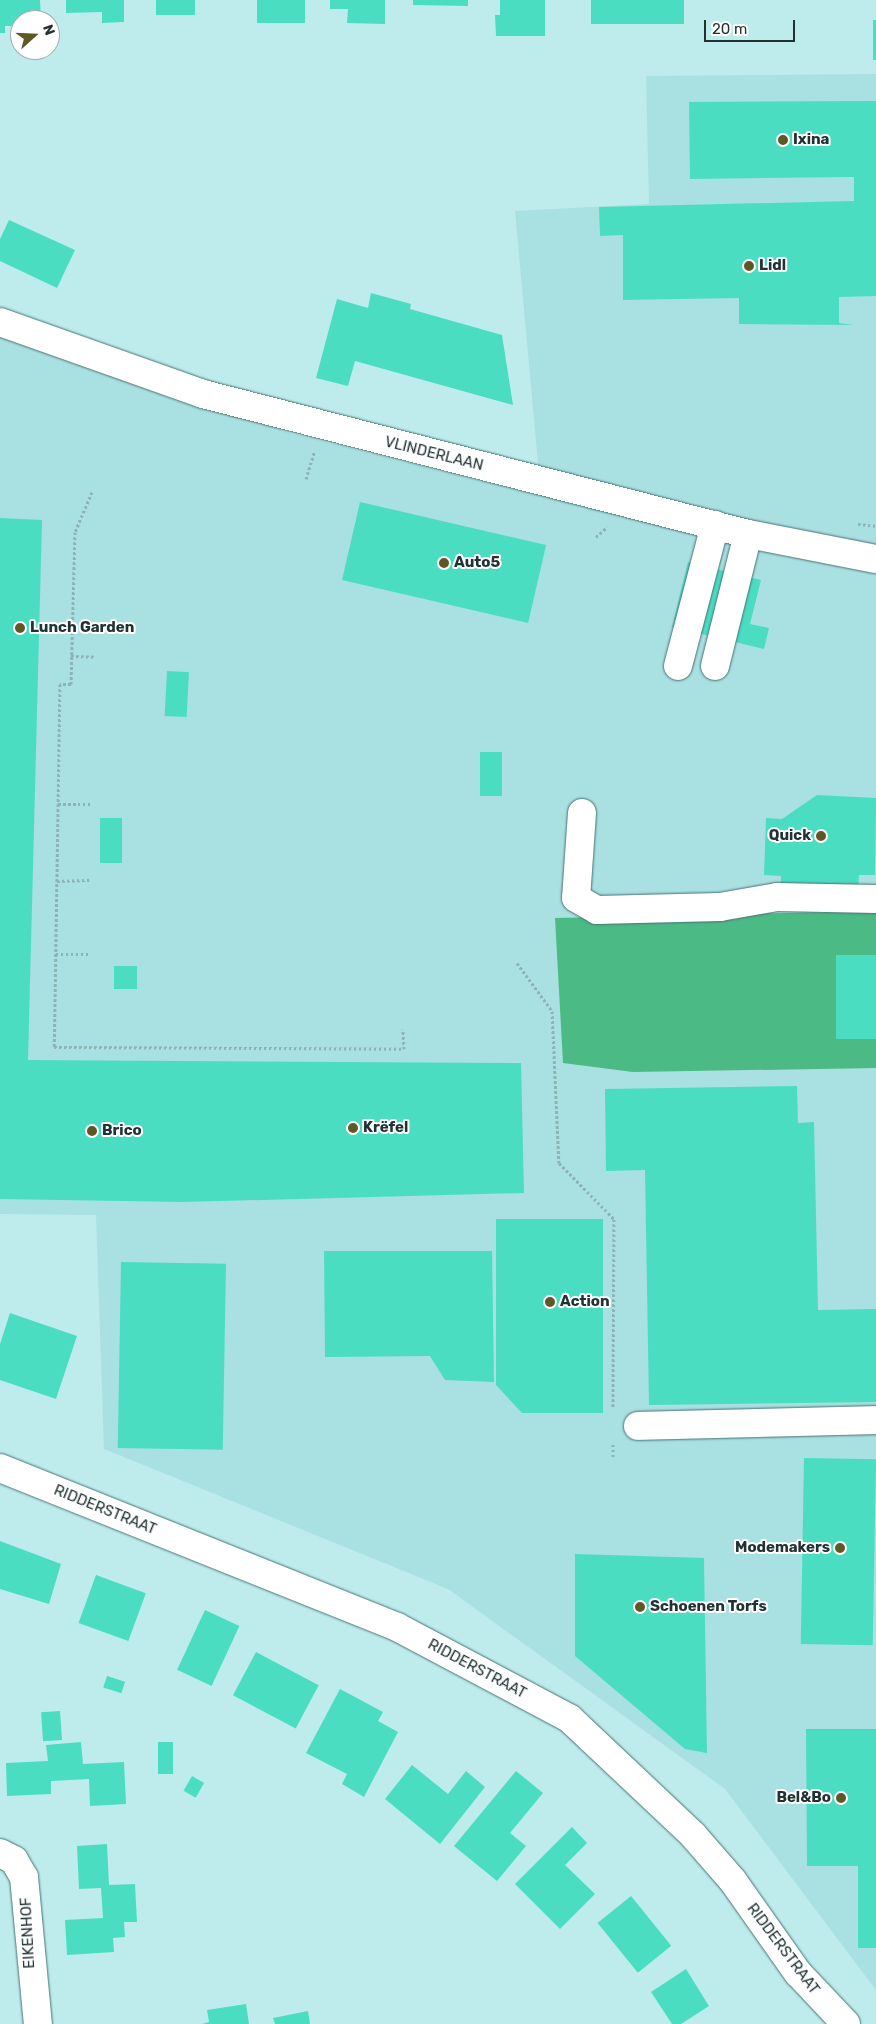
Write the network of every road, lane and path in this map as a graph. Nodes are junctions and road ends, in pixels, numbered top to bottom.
1 (0, 322) edge
2 (314, 449) dead end
3 (306, 479) dead end
4 (92, 492) dead end
5 (715, 525) junction
6 (748, 534) junction
7 (874, 557) edge
8 (71, 656) junction
9 (95, 657) dead end
10 (678, 666) dead end
11 (715, 666) dead end
12 (58, 804) junction
13 (92, 804) dead end
14 (582, 813) dead end
15 (91, 880) dead end
16 (57, 881) junction
17 (876, 899) edge
18 (56, 954) junction
19 (88, 954) dead end
20 (517, 963) dead end
21 (403, 1029) dead end
22 (876, 1420) edge
23 (626, 1422) joint
24 (613, 1437) dead end
25 (613, 1457) dead end
26 (0, 1468) edge
27 (0, 1852) edge
28 (38, 2024) edge
29 (846, 2024) edge

1 - 5 street, VLINDERLAAN
2 - 3 path
4 - 8 path
5 - 6 street, VLINDERLAAN
5 - 10 street
6 - 7 street, VLINDERLAAN
6 - 11 street
8 - 9 path
8 - 12 path
12 - 13 path
12 - 16 path
14 - 17 street
15 - 16 path
16 - 18 path
18 - 19 path
18 - 21 path
20 - 23 path
22 - 23 street
24 - 25 path
26 - 29 street, RIDDERSTRAAT
27 - 28 street, EIKENHOF

